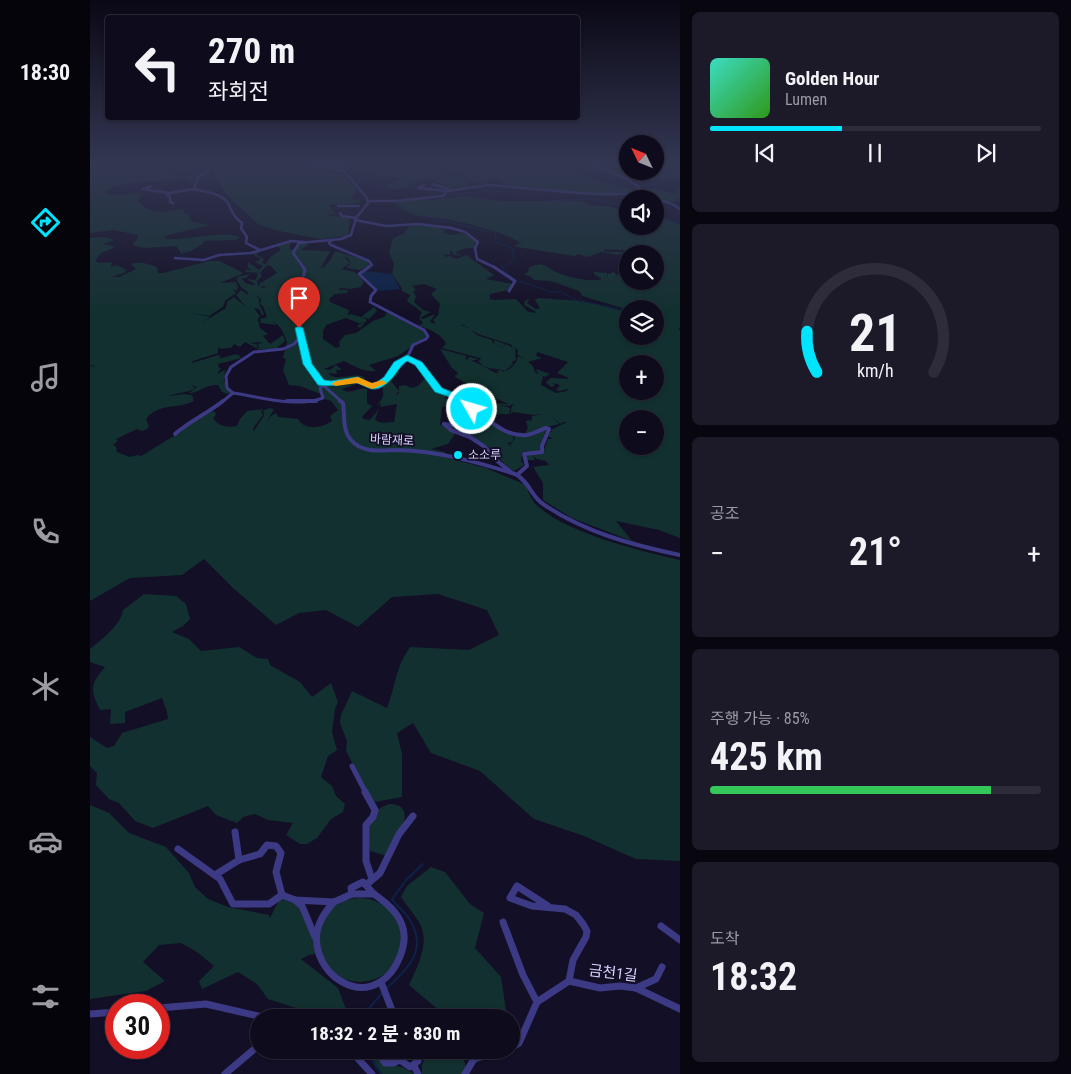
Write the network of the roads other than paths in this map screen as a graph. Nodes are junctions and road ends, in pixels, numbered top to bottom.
1 (231, 213) edge
2 (341, 213) edge
3 (360, 213) edge
4 (356, 219) junction
5 (332, 240) junction
6 (305, 242) junction
7 (260, 250) junction
8 (175, 258) dead end
9 (508, 291) dead end
10 (302, 336) junction
11 (407, 358) junction
12 (322, 384) junction
13 (233, 392) junction
14 (460, 400) junction
15 (175, 434) dead end
16 (515, 474) junction
17 (680, 555) edge
18 (352, 766) dead end
19 (413, 816) dead end
20 (235, 832) dead end
21 (178, 849) dead end
22 (239, 860) junction
23 (215, 875) junction
24 (372, 880) junction
25 (366, 885) junction
26 (352, 894) junction
27 (374, 894) junction
28 (282, 895) junction
29 (295, 900) junction
30 (334, 902) junction
31 (548, 906) junction
32 (503, 922) dead end
33 (661, 926) dead end
34 (315, 937) junction
35 (680, 940) edge
36 (662, 967) dead end
37 (569, 981) junction
38 (382, 984) junction
39 (636, 988) junction
40 (537, 1002) junction
41 (170, 1007) edge
42 (392, 1009) edge
43 (680, 1009) edge
44 (105, 1013) edge
45 (90, 1014) edge
46 (250, 1014) edge
47 (520, 1041) edge
48 (250, 1053) edge
49 (358, 1059) edge
50 (382, 1059) edge
51 (419, 1059) edge
52 (474, 1059) edge
53 (400, 1060) joint
54 (414, 1066) junction
55 (225, 1074) edge
56 (372, 1074) edge
57 (418, 1074) edge
58 (465, 1074) edge

1 - 7 street
2 - 4 street
3 - 4 street
4 - 5 street
4 - 9 street
5 - 6 street
5 - 11 street
6 - 7 street
6 - 10 street, 바람재로
7 - 8 street
10 - 12 street, 바람재로
10 - 13 street
11 - 12 street
11 - 14 street
12 - 13 street
12 - 16 street, 바람재로
13 - 15 street
14 - 16 street
14 - 16 street
16 - 17 street
18 - 24 street
19 - 24 street
20 - 22 street
21 - 23 street
22 - 23 street
22 - 28 street
23 - 28 street
24 - 25 street
25 - 26 street
25 - 27 street
26 - 27 street
26 - 30 street
27 - 38 street
28 - 29 street
29 - 30 street
29 - 34 street
30 - 34 street
31 - 31 street
31 - 37 street, 금천1길
32 - 40 street
33 - 35 street
34 - 38 street
36 - 39 street
37 - 39 street, 금천1길
37 - 40 street, 금천1길
38 - 42 street
39 - 43 street, 금천1길
40 - 47 street
41 - 46 street
44 - 45 street
48 - 55 street
49 - 56 street
50 - 53 street
51 - 54 street
52 - 58 street
53 - 54 street
54 - 57 street

